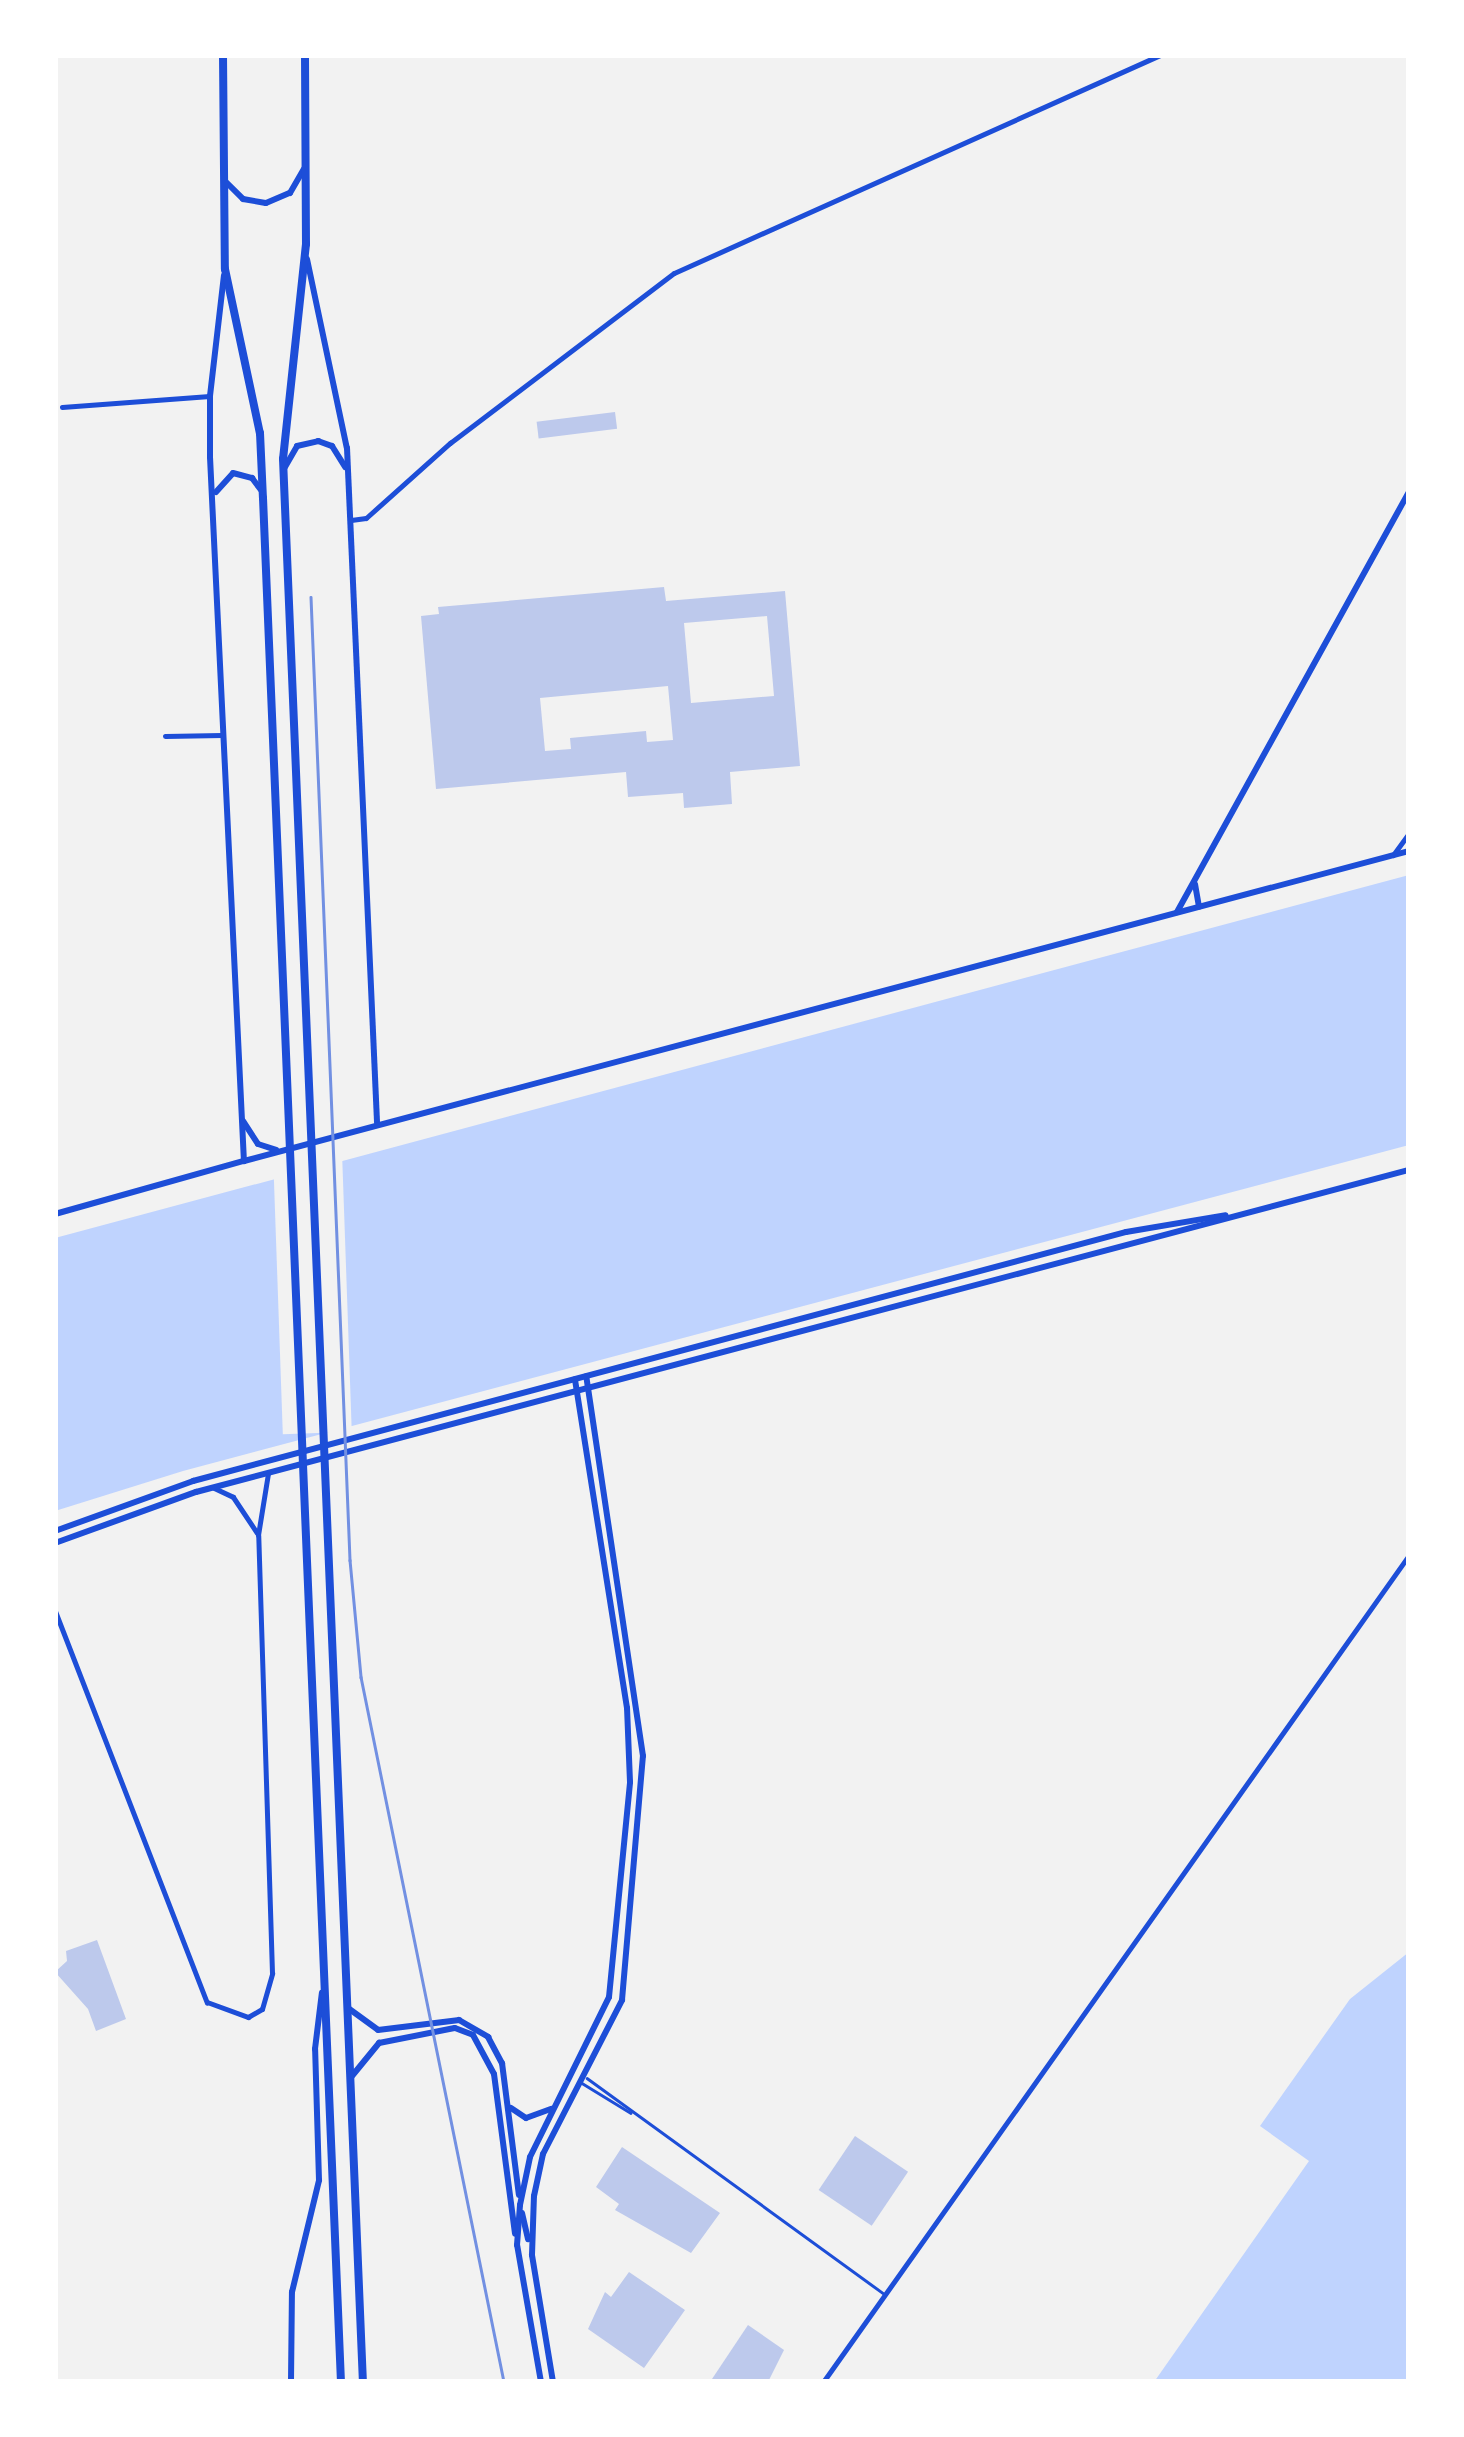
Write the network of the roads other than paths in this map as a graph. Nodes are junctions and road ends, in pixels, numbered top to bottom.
1 (224, 55) edge
2 (305, 55) edge
3 (1160, 55) edge
4 (304, 168) junction
5 (224, 176) junction
6 (306, 244) junction
7 (225, 269) junction
8 (210, 396) junction
9 (62, 407) dead end
10 (283, 472) junction
11 (347, 478) junction
12 (1409, 492) edge
13 (264, 498) junction
14 (214, 508) junction
15 (350, 520) junction
16 (222, 735) junction
17 (164, 736) dead end
18 (1409, 833) edge
19 (1409, 851) edge
20 (1393, 856) junction
21 (1196, 877) junction
22 (1199, 907) junction
23 (1177, 912) junction
24 (240, 1117) junction
25 (377, 1122) junction
26 (282, 1150) junction
27 (244, 1161) junction
28 (1409, 1170) edge
29 (1281, 1205) junction
30 (55, 1214) edge
31 (586, 1376) junction
32 (575, 1379) junction
33 (588, 1387) junction
34 (578, 1390) junction
35 (268, 1473) junction
36 (212, 1488) junction
37 (55, 1531) edge
38 (258, 1536) junction
39 (55, 1543) edge
40 (1409, 1555) edge
41 (55, 1611) edge
42 (325, 1971) junction
43 (344, 2003) junction
44 (584, 2080) junction
45 (348, 2090) junction
46 (508, 2101) junction
47 (555, 2104) junction
48 (506, 2149) junction
49 (543, 2154) junction
50 (516, 2163) junction
51 (528, 2164) junction
52 (520, 2205) junction
53 (517, 2245) junction
54 (532, 2255) junction
55 (882, 2293) junction
56 (291, 2382) edge
57 (341, 2382) edge
58 (363, 2382) edge
59 (540, 2382) edge
60 (554, 2382) edge
61 (822, 2382) edge

1 - 5 main road
2 - 4 main road
3 - 15 street
4 - 5 main road
4 - 6 main road
5 - 7 main road
6 - 10 main road
6 - 11 main road
7 - 8 main road
7 - 13 main road
8 - 9 street
8 - 14 main road
10 - 11 main road
10 - 43 main road
11 - 15 main road
12 - 21 main road
13 - 14 main road
13 - 42 main road
14 - 16 main road
15 - 25 main road
16 - 17 street
16 - 24 main road
18 - 20 street
19 - 20 main road
20 - 22 main road
21 - 22 main road
21 - 23 main road
22 - 23 main road
23 - 25 main road
24 - 26 main road
24 - 27 main road
25 - 26 main road
26 - 27 main road
27 - 30 main road
28 - 29 main road
29 - 31 main road
29 - 33 main road
31 - 32 main road
31 - 33 main road
32 - 34 main road
32 - 37 main road
33 - 34 main road
33 - 44 main road
34 - 35 main road
34 - 47 main road
35 - 36 main road
35 - 38 street
36 - 38 street
36 - 39 main road
38 - 41 street
40 - 55 street
42 - 56 main road
42 - 57 main road
43 - 45 main road
43 - 46 main road
44 - 49 main road
44 - 55 lane
45 - 48 main road
45 - 58 main road
46 - 47 main road
46 - 50 main road
47 - 51 main road
48 - 50 main road
48 - 53 main road
49 - 51 main road
49 - 54 main road
50 - 51 main road
50 - 52 main road
51 - 52 main road
52 - 53 main road
52 - 54 main road
53 - 59 main road
54 - 60 main road
55 - 61 street

